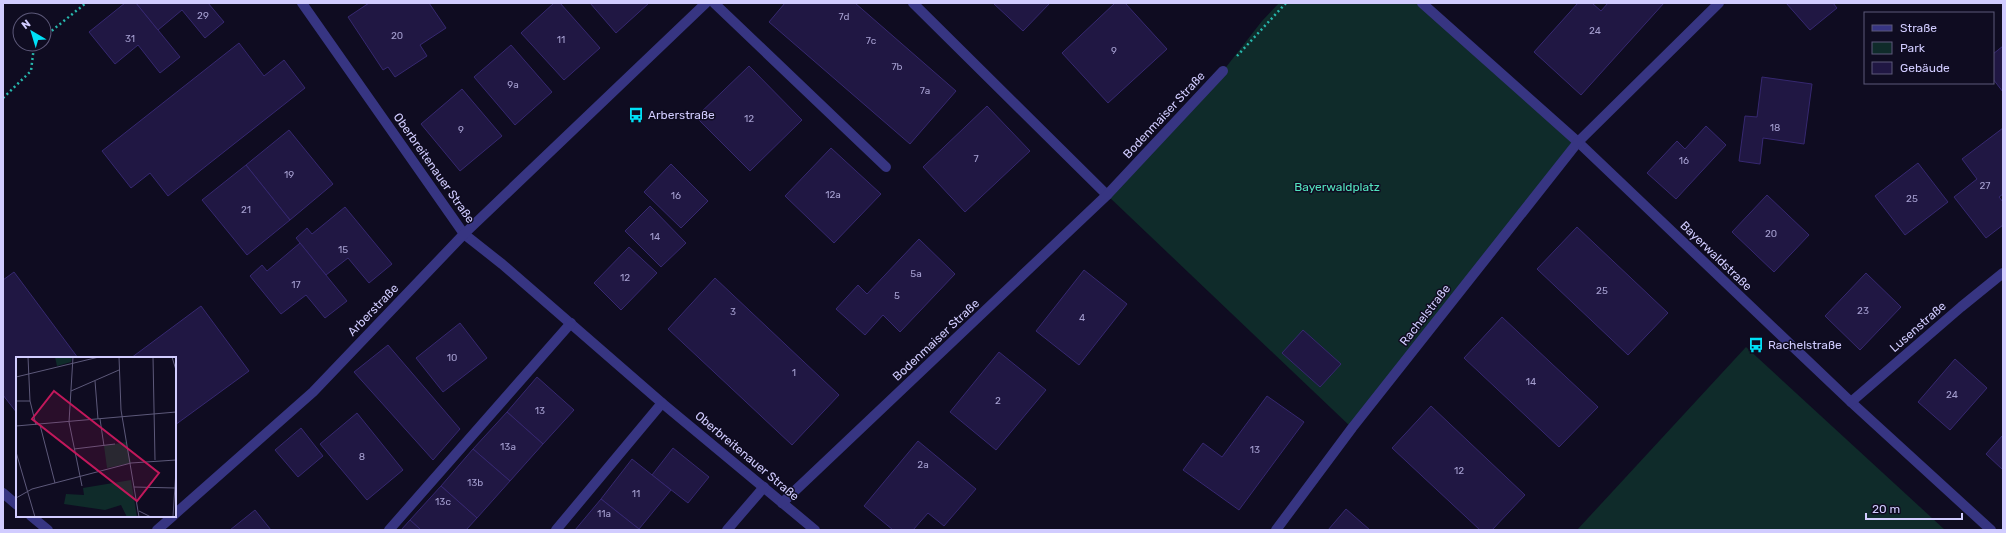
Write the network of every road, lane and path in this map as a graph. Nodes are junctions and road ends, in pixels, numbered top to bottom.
1 (86, 3) edge
2 (302, 3) edge
3 (706, 3) edge
4 (714, 3) edge
5 (914, 3) edge
6 (1286, 3) edge
7 (1422, 3) edge
8 (1719, 3) edge
9 (52, 31) edge
10 (33, 52) edge
11 (1223, 71) joint
12 (3, 98) edge
13 (1578, 142) junction
14 (886, 167) dead end
15 (1107, 195) junction
16 (464, 234) junction
17 (2003, 273) edge
18 (570, 324) junction
19 (1851, 402) junction
20 (662, 403) junction
21 (764, 487) junction
22 (3, 493) edge
23 (782, 503) junction
24 (16, 504) edge
25 (176, 513) edge
26 (32, 517) edge
27 (171, 517) edge
28 (48, 530) edge
29 (157, 530) edge
30 (389, 530) edge
31 (556, 530) edge
32 (727, 530) edge
33 (814, 530) edge
34 (1276, 530) edge
35 (1991, 530) edge

1 - 9 path
2 - 16 street, Oberbreitenauer Straße
3 - 16 street, Arberstraße
4 - 14 street
5 - 15 street
6 - 11 path
7 - 13 street, Bayerwaldstraße
8 - 13 street, Rachelstraße
10 - 12 path
11 - 15 street, Bodenmaiser Straße
13 - 19 street, Bayerwaldstraße
13 - 34 street, Rachelstraße
15 - 23 street, Bodenmaiser Straße
16 - 18 street, Oberbreitenauer Straße
16 - 25 street, Arberstraße
17 - 19 street, Lusenstraße
18 - 20 street, Oberbreitenauer Straße
18 - 30 street
19 - 35 street, Bayerwaldstraße
20 - 21 street, Oberbreitenauer Straße
20 - 31 street
21 - 23 street, Oberbreitenauer Straße
21 - 32 street
22 - 24 street
23 - 33 street, Oberbreitenauer Straße
26 - 28 street
27 - 29 street

